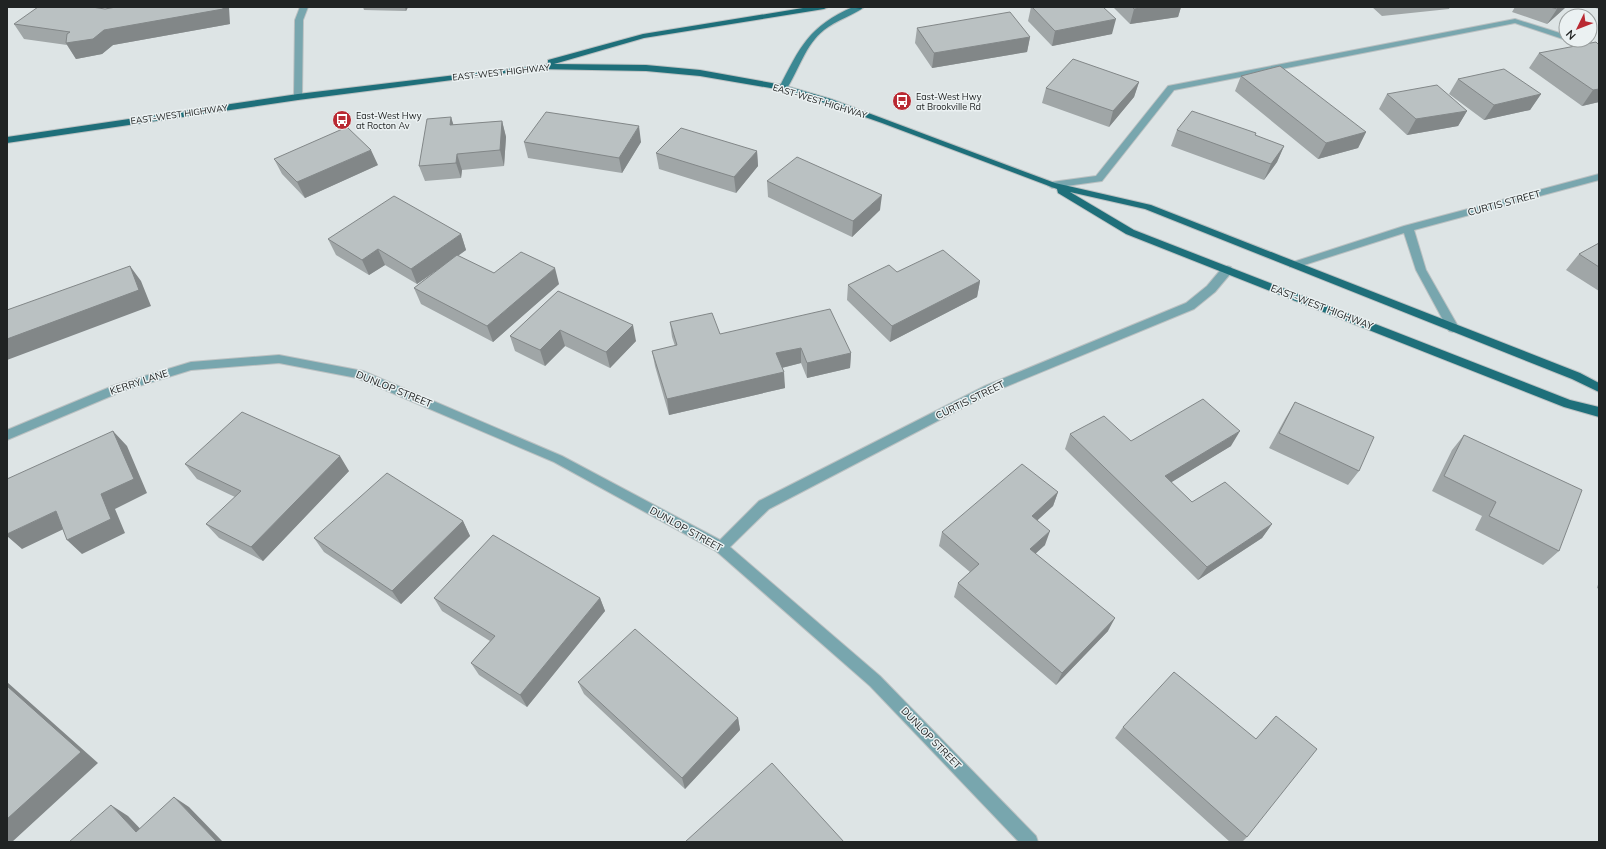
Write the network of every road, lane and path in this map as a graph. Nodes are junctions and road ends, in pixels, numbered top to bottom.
1 (304, 7) edge
2 (824, 7) edge
3 (856, 7) edge
4 (860, 7) edge
5 (1558, 35) edge
6 (538, 66) junction
7 (783, 88) junction
8 (298, 96) junction
9 (7, 140) edge
10 (1599, 177) edge
11 (1052, 185) junction
12 (1408, 228) junction
13 (1294, 265) junction
14 (1227, 270) junction
15 (1453, 328) junction
16 (279, 359) joint
17 (1599, 388) edge
18 (1599, 412) edge
19 (7, 435) edge
20 (721, 547) junction
21 (1030, 842) edge

1 - 8 street
2 - 6 main road
3 - 4 main road
4 - 7 main road
5 - 11 street
6 - 7 main road, EAST-WEST HIGHWAY
6 - 8 main road, EAST-WEST HIGHWAY
7 - 11 main road, EAST-WEST HIGHWAY
8 - 9 main road, EAST-WEST HIGHWAY
10 - 12 street, CURTIS STREET
11 - 13 main road, EAST-WEST HIGHWAY
11 - 14 main road, EAST-WEST HIGHWAY
12 - 13 street, CURTIS STREET
12 - 15 street
13 - 15 main road, EAST-WEST HIGHWAY
14 - 18 main road, EAST-WEST HIGHWAY
14 - 20 street, CURTIS STREET
15 - 17 main road, EAST-WEST HIGHWAY
16 - 19 street, KERRY LANE
16 - 20 street, DUNLOP STREET
20 - 21 street, DUNLOP STREET

